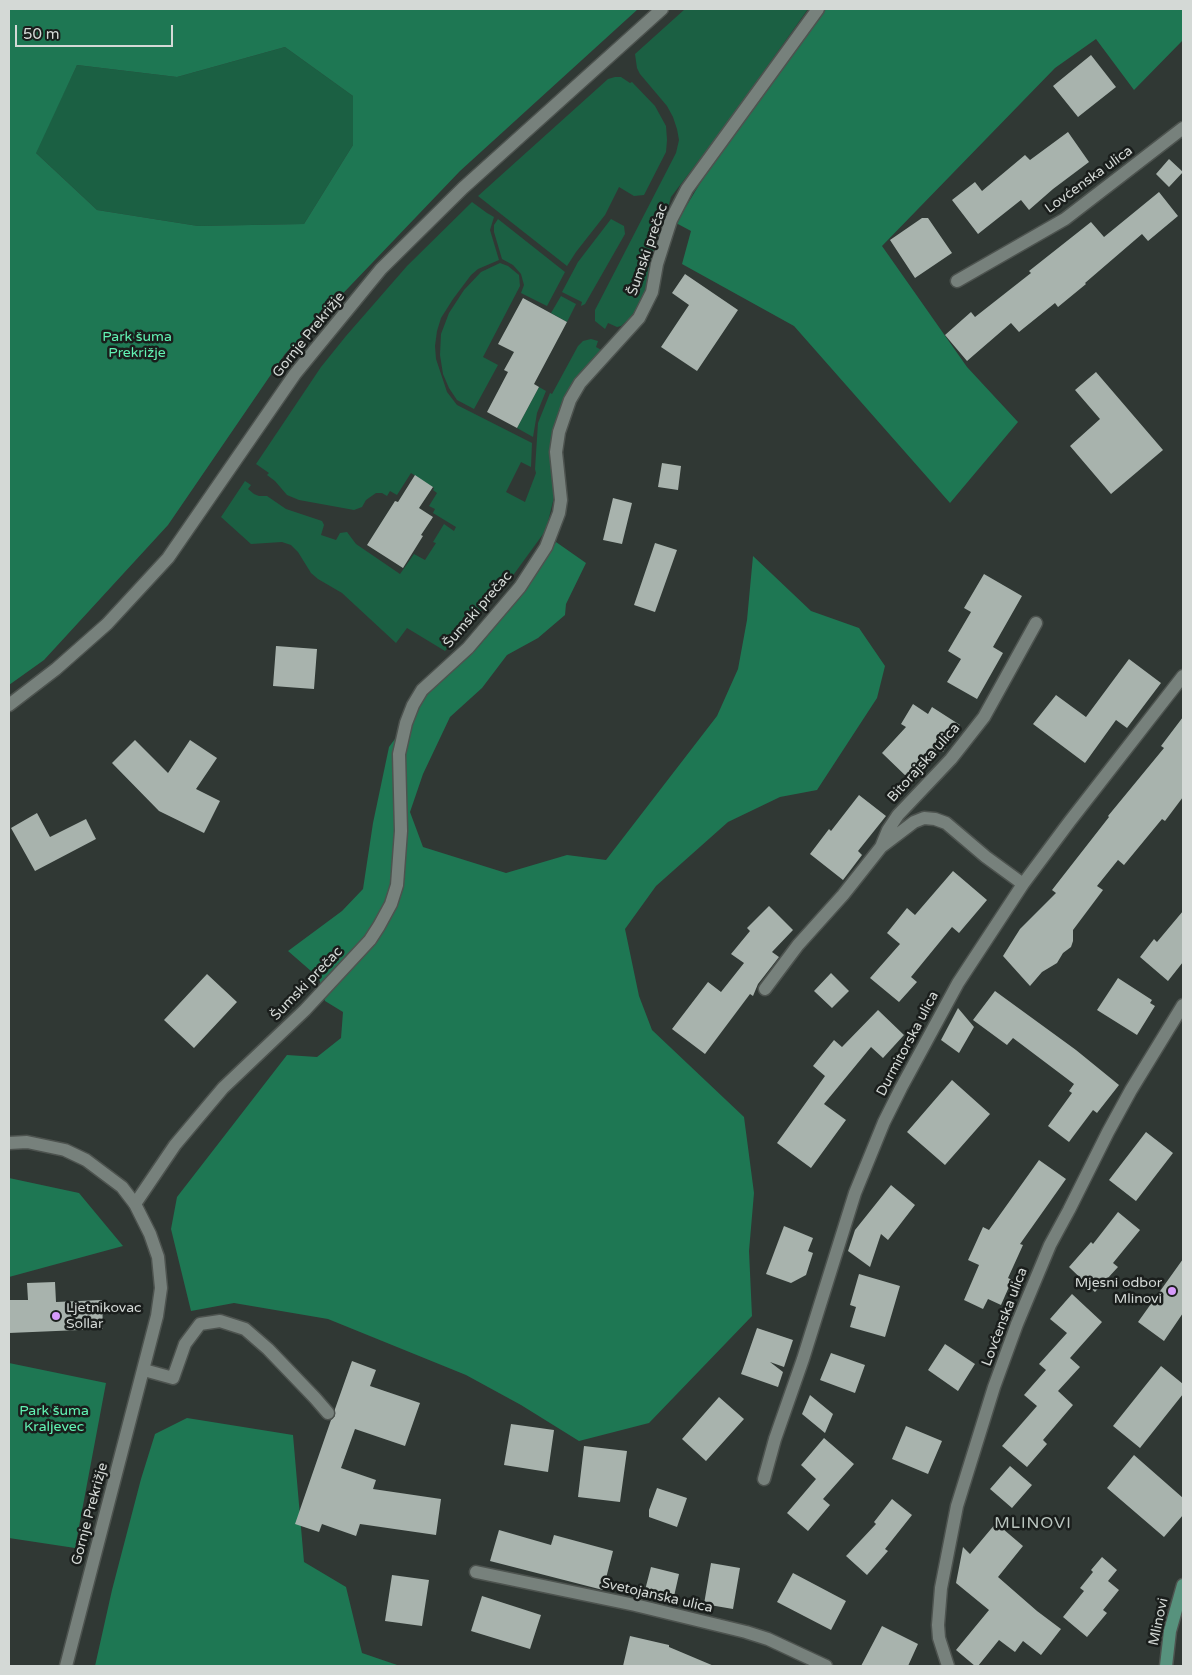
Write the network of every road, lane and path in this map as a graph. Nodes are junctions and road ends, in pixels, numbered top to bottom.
1 (662, 9) edge
2 (818, 9) edge
3 (1183, 128) edge
4 (956, 281) dead end
5 (1036, 623) dead end
6 (1183, 676) edge
7 (9, 706) edge
8 (881, 846) junction
9 (1023, 884) junction
10 (765, 990) dead end
11 (1183, 1005) edge
12 (9, 1142) edge
13 (135, 1204) junction
14 (144, 1370) junction
15 (328, 1413) dead end
16 (764, 1479) dead end
17 (476, 1572) dead end
18 (1183, 1585) edge
19 (1180, 1606) edge
20 (66, 1666) edge
21 (826, 1666) edge
22 (948, 1666) edge
23 (1166, 1666) edge

1 - 7 street, Gornje Prekrižje
2 - 13 street, Šumski prečac
3 - 4 street, Lovćenska ulica
5 - 8 street, Bitorajska ulica
6 - 9 street, Durmitorska ulica
8 - 9 street, Bitorajska ulica
8 - 10 street, Bitorajska ulica
9 - 16 street, Durmitorska ulica
11 - 22 street, Lovćenska ulica
12 - 13 street, Gornje Prekrižje
13 - 14 street, Gornje Prekrižje
14 - 15 street
14 - 20 street, Gornje Prekrižje
17 - 21 street, Svetojanska ulica
18 - 19 main road, Mlinovi
19 - 23 main road, Mlinovi

